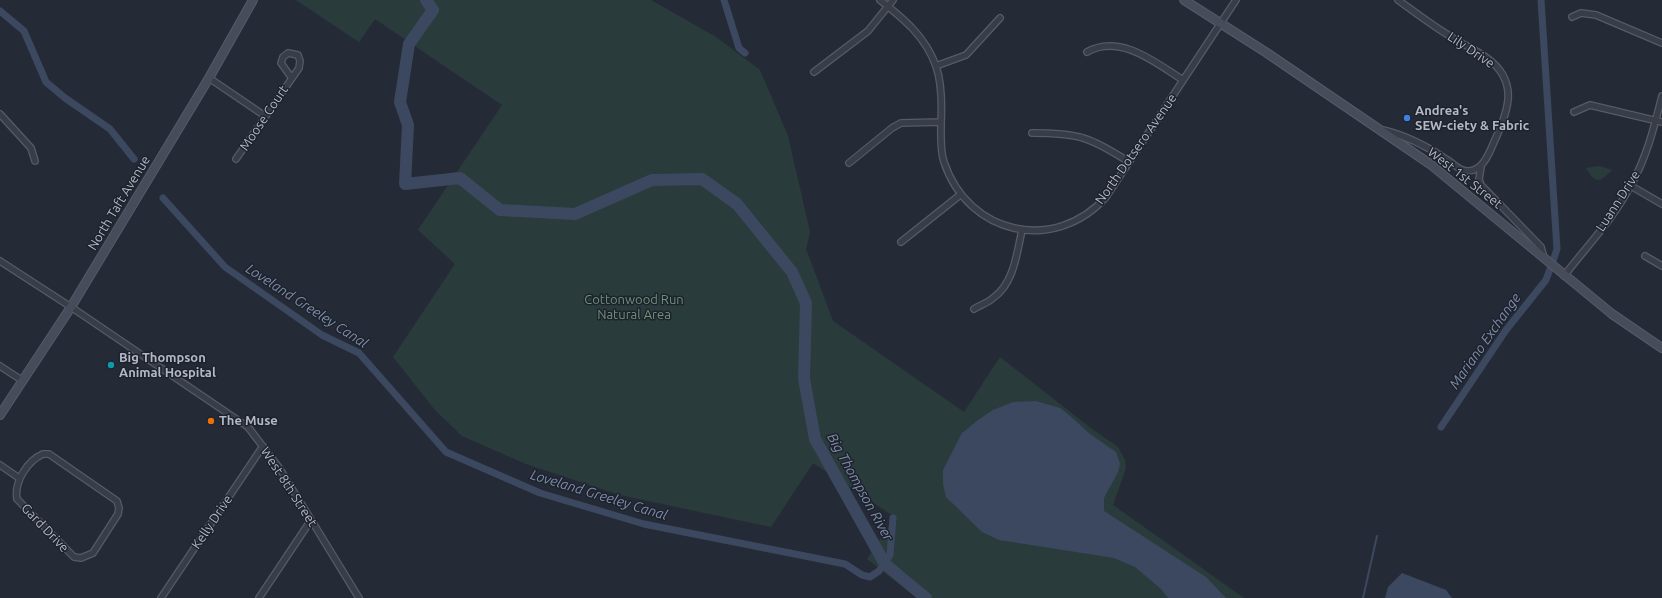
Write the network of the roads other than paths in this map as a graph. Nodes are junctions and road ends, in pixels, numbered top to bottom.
1 (253, 0) edge
2 (880, 0) edge
3 (893, 0) edge
4 (1184, 0) edge
5 (1236, 0) edge
6 (1398, 0) edge
7 (888, 6) junction
8 (1000, 18) dead end
9 (1572, 18) dead end
10 (1220, 24) junction
11 (1662, 43) edge
12 (1087, 52) dead end
13 (936, 66) junction
14 (814, 72) dead end
15 (291, 77) dead end
16 (209, 78) junction
17 (1183, 80) junction
18 (1662, 96) edge
19 (1574, 112) dead end
20 (0, 114) edge
21 (265, 116) junction
22 (1659, 121) edge
23 (941, 122) junction
24 (1375, 128) junction
25 (1032, 133) dead end
26 (236, 159) dead end
27 (35, 162) dead end
28 (1129, 162) junction
29 (848, 163) dead end
30 (1481, 167) junction
31 (1631, 186) junction
32 (960, 195) junction
33 (1662, 204) edge
34 (1022, 230) junction
35 (901, 242) dead end
36 (1645, 256) dead end
37 (1544, 258) junction
38 (0, 261) edge
39 (1662, 266) edge
40 (1564, 276) junction
41 (71, 307) junction
42 (974, 309) dead end
43 (1662, 348) edge
44 (0, 366) edge
45 (23, 381) junction
46 (0, 415) edge
47 (264, 446) junction
48 (0, 465) edge
49 (20, 478) junction
50 (311, 520) junction
51 (161, 598) edge
52 (259, 598) edge
53 (359, 598) edge

1 - 16 main road, North Taft Avenue
2 - 7 street, North Dotsero Avenue
3 - 7 street
4 - 10 main road, West 1st Street
5 - 10 street, North Dotsero Avenue
6 - 30 street, Lily Drive
7 - 13 street, North Dotsero Avenue
7 - 14 street
8 - 13 street
9 - 11 street
10 - 17 street, North Dotsero Avenue
10 - 24 main road, West 1st Street
12 - 17 street
13 - 23 street, North Dotsero Avenue
15 - 21 street, Moose Court
16 - 21 street
16 - 41 main road, North Taft Avenue
17 - 28 street, North Dotsero Avenue
18 - 22 street, Luann Drive
19 - 22 street
20 - 27 street
21 - 26 street, Moose Court
22 - 31 street, Luann Drive
23 - 29 street
23 - 32 street, North Dotsero Avenue
24 - 30 street
24 - 37 main road, West 1st Street
25 - 28 street
28 - 34 street, North Dotsero Avenue
30 - 37 street
31 - 33 street
31 - 40 street, Luann Drive
32 - 34 street, North Dotsero Avenue
32 - 35 street
34 - 42 street
36 - 39 street
37 - 40 main road, West 1st Street
38 - 41 street, West 8th Street
40 - 43 main road, West 1st Street
41 - 45 main road, North Taft Avenue
41 - 47 street, West 8th Street
44 - 45 street
45 - 46 main road, North Taft Avenue
47 - 50 street, West 8th Street
47 - 51 street, Kelly Drive
48 - 49 street
49 - 49 street, Gard Drive
50 - 52 street
50 - 53 street, West 8th Street

